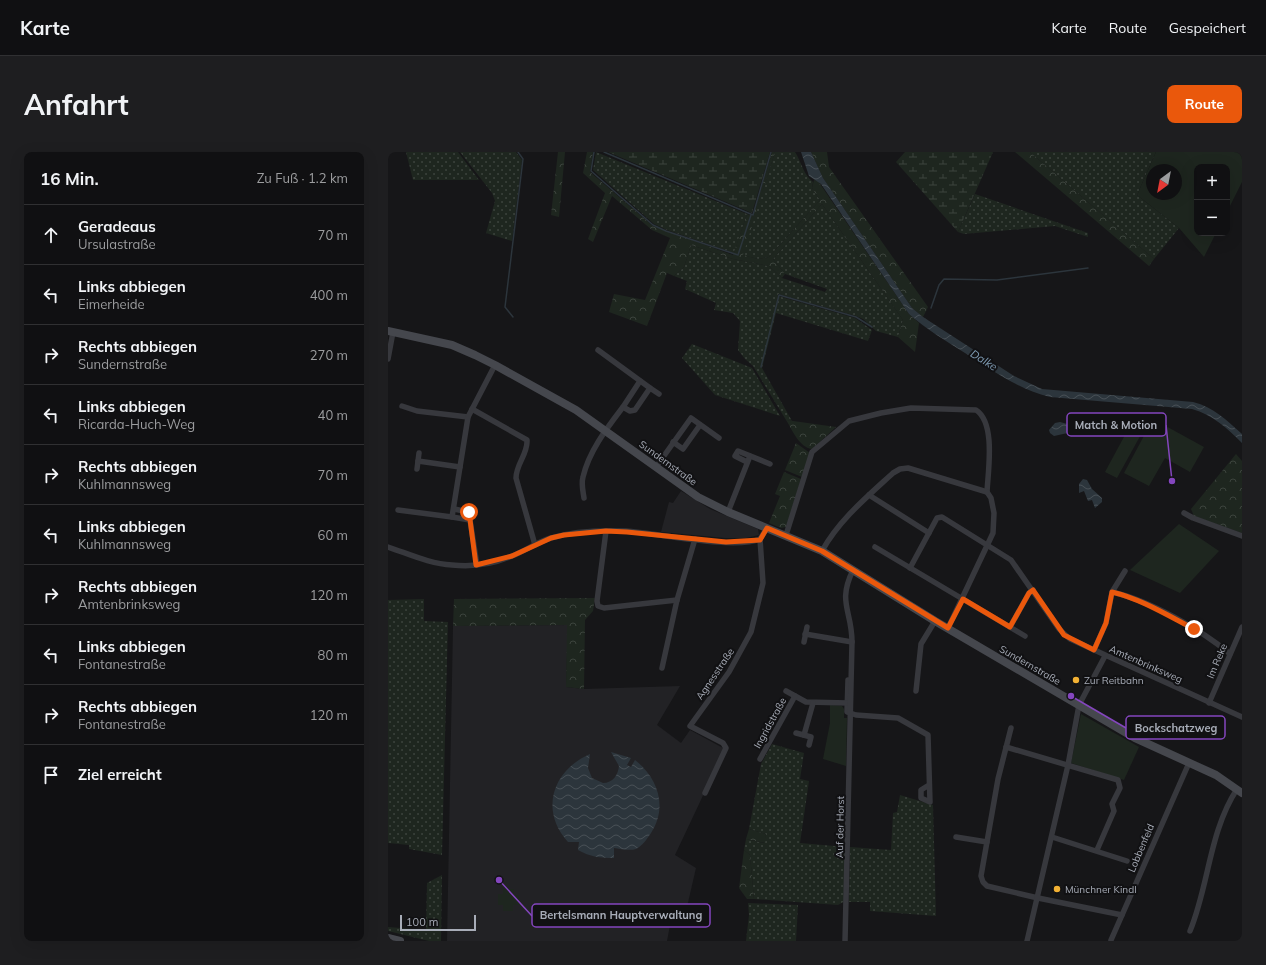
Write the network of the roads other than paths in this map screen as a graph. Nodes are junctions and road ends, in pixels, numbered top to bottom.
1 (390, 332) edge
2 (598, 350) dead end
3 (388, 359) edge
4 (495, 365) junction
5 (640, 381) junction
6 (650, 388) junction
7 (659, 394) dead end
8 (402, 406) dead end
9 (623, 407) junction
10 (472, 410) junction
11 (468, 417) junction
12 (700, 425) junction
13 (605, 431) junction
14 (719, 438) dead end
15 (673, 442) junction
16 (419, 453) dead end
17 (750, 456) junction
18 (418, 461) junction
19 (747, 462) junction
20 (770, 464) dead end
21 (460, 467) junction
22 (656, 467) junction
23 (417, 468) dead end
24 (987, 492) junction
25 (869, 495) junction
26 (584, 498) dead end
27 (454, 509) junction
28 (398, 510) dead end
29 (728, 512) junction
30 (1184, 514) dead end
31 (452, 517) junction
32 (470, 520) junction
33 (767, 528) junction
34 (606, 531) junction
35 (929, 533) junction
36 (786, 535) junction
37 (1242, 536) edge
38 (695, 539) junction
39 (760, 540) junction
40 (535, 545) junction
41 (988, 546) junction
42 (388, 547) edge
43 (875, 547) dead end
44 (822, 551) junction
45 (476, 565) junction
46 (910, 568) junction
47 (853, 570) junction
48 (1124, 571) dead end
49 (1033, 590) junction
50 (1112, 592) junction
51 (963, 599) junction
52 (677, 600) junction
53 (935, 621) junction
54 (807, 627) dead end
55 (1010, 627) junction
56 (1242, 627) edge
57 (948, 628) junction
58 (805, 634) junction
59 (1025, 636) dead end
60 (804, 642) dead end
61 (852, 642) junction
62 (1094, 650) junction
63 (1230, 654) junction
64 (1105, 656) junction
65 (662, 668) dead end
66 (852, 668) junction
67 (786, 691) dead end
68 (916, 691) dead end
69 (795, 696) junction
70 (813, 702) junction
71 (1209, 702) junction
72 (848, 703) junction
73 (1079, 705) junction
74 (852, 714) junction
75 (1242, 717) edge
76 (1011, 728) dead end
77 (796, 733) dead end
78 (804, 735) junction
79 (809, 745) dead end
80 (1006, 748) junction
81 (760, 759) dead end
82 (1189, 763) junction
83 (1068, 765) junction
84 (930, 785) dead end
85 (1239, 791) edge
86 (705, 794) dead end
87 (956, 837) dead end
88 (1052, 837) junction
89 (987, 842) junction
90 (1097, 850) junction
91 (1127, 861) dead end
92 (1038, 898) junction
93 (1122, 914) junction
94 (1190, 931) dead end
95 (388, 938) edge
96 (1111, 940) dead end
97 (398, 941) edge
98 (846, 941) edge
99 (1027, 941) edge

1 - 3 street
1 - 4 street, Sundernstraße
2 - 5 street
4 - 10 street
4 - 13 street, Sundernstraße
5 - 6 street
5 - 9 street
6 - 7 street
6 - 9 street
8 - 11 street
9 - 13 street
10 - 11 street
10 - 40 street
11 - 21 street
12 - 14 street
12 - 15 street
12 - 15 street
13 - 22 street, Sundernstraße
13 - 26 street
15 - 22 street
16 - 18 street
17 - 19 street
17 - 19 street
17 - 20 street
18 - 21 street
18 - 23 street
19 - 29 street
21 - 27 street
22 - 29 street, Sundernstraße
24 - 25 street
24 - 36 street
24 - 41 street
25 - 35 street
25 - 44 street
27 - 31 street
27 - 32 street
28 - 31 street
29 - 33 street, Sundernstraße
30 - 37 street
31 - 32 street
32 - 45 street
33 - 36 street, Sundernstraße
33 - 39 street
34 - 38 street
34 - 40 street
34 - 52 street
35 - 41 street, Amtenbrinksweg
35 - 46 street
36 - 44 street, Sundernstraße
38 - 39 street
38 - 52 street
39 - 86 street, Agnesstraße
40 - 45 street
41 - 49 street, Amtenbrinksweg
41 - 51 street
42 - 45 street
43 - 46 street
44 - 47 street, Sundernstraße
46 - 51 street
47 - 53 street, Sundernstraße
47 - 61 street, Auf der Horst
48 - 50 street
49 - 55 street
49 - 62 street, Amtenbrinksweg
50 - 62 street
50 - 63 street
51 - 55 street
51 - 57 street
52 - 65 street
53 - 57 street, Sundernstraße
53 - 68 street
54 - 58 street
55 - 59 street
56 - 63 street, Im Reke
57 - 73 street, Sundernstraße
58 - 60 street
58 - 61 street
61 - 66 street, Auf der Horst
62 - 64 street, Amtenbrinksweg
63 - 71 street, Im Reke
64 - 71 street, Amtenbrinksweg
64 - 73 street
66 - 72 street, Auf der Horst
66 - 74 street, Auf der Horst
67 - 69 street, Ingridstraße
69 - 70 street, Ingridstraße
69 - 81 street, Ingridstraße
70 - 72 street, Ingridstraße
70 - 78 street
71 - 75 street, Amtenbrinksweg
72 - 74 street, Auf der Horst
73 - 82 street, Sundernstraße
73 - 83 street
74 - 84 street
74 - 98 street, Auf der Horst
76 - 80 street
77 - 78 street
78 - 79 street
80 - 83 street
80 - 89 street
82 - 85 street, Sundernstraße
82 - 93 street, Lobbenfeld
83 - 88 street
83 - 90 street
85 - 94 street
87 - 89 street
88 - 90 street
88 - 92 street
89 - 92 street
90 - 91 street
92 - 93 street
92 - 99 street
93 - 96 street, Lobbenfeld
95 - 97 street

